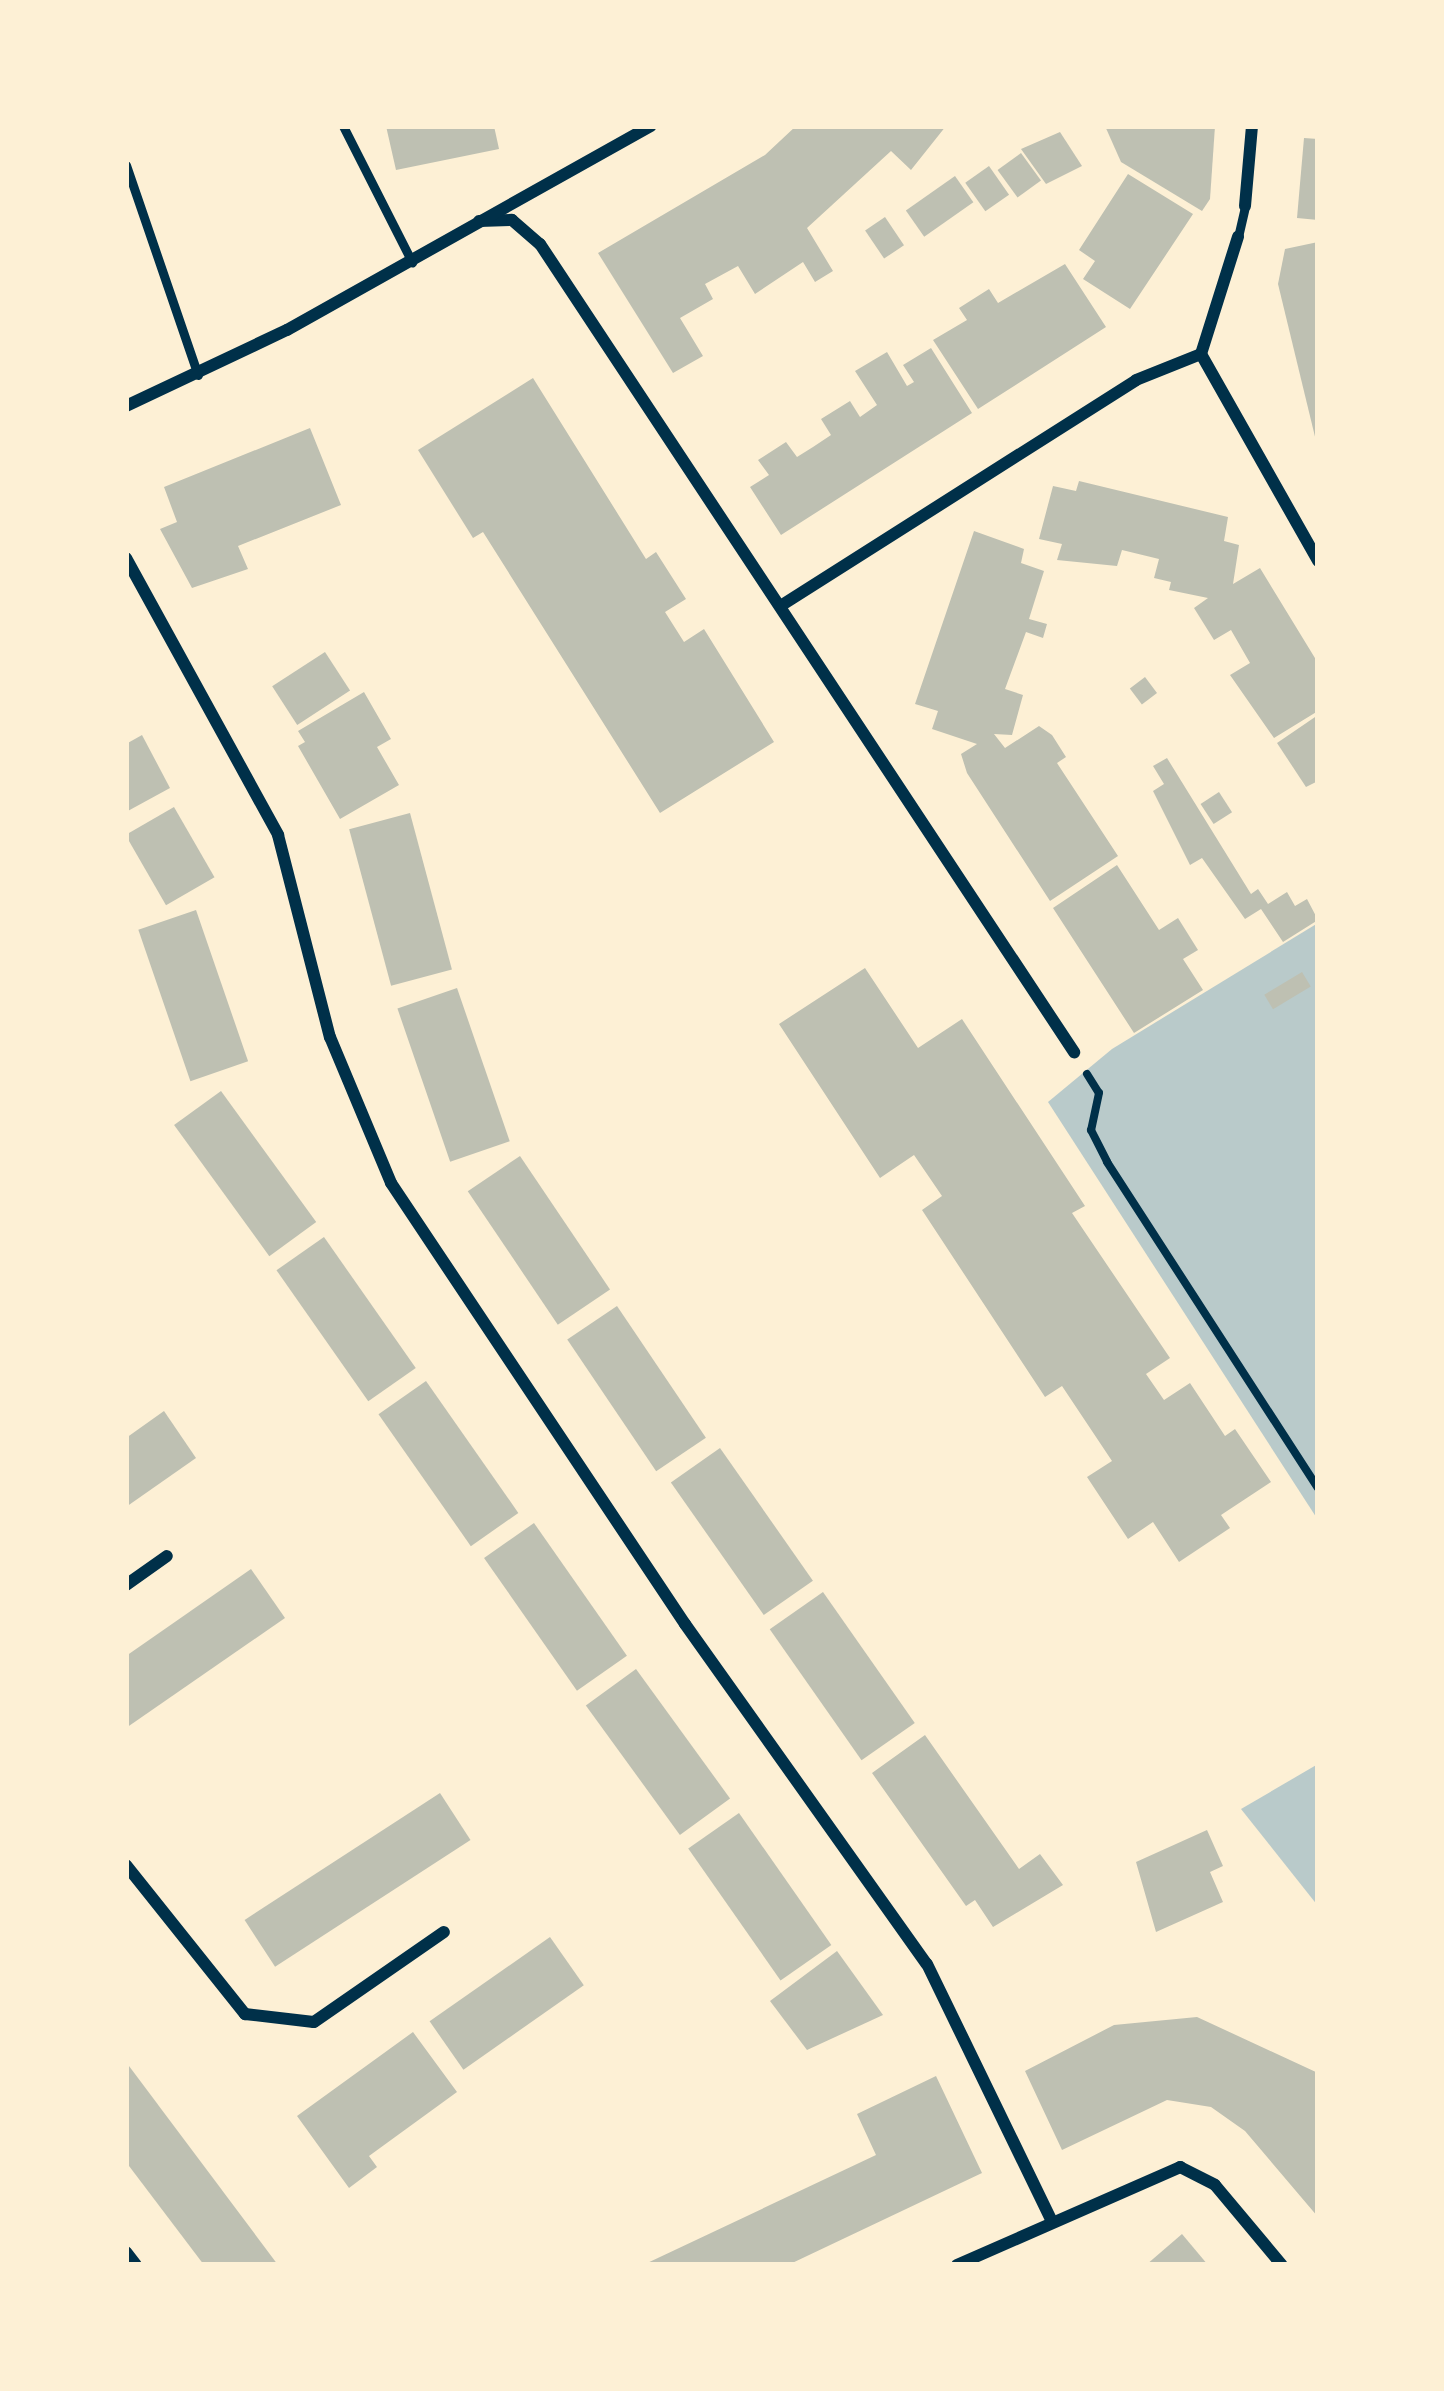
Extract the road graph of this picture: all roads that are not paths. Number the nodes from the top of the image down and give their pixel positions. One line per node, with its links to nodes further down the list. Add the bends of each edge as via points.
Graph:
1 (343, 126): 8 (lane)
2 (651, 126): 6 (street)
3 (1252, 126): 5 (street)
4 (126, 164): 10 (lane)
5 (1245, 206): 7 (lane)
6 (479, 220): 8 (street); 14 (street, via 512,220 540,244)
7 (1238, 237): 9 (street)
8 (412, 262): 10 (street)
9 (1201, 353): 13 (street); 14 (street, via 1136,380)
10 (198, 374): 11 (street)
11 (126, 406)
12 (126, 558): 20 (street, via 278,835 330,1036 400,1199 685,1624 928,1964)
13 (1318, 561)
14 (782, 605): 15 (street)
15 (1074, 1052)
16 (167, 1556): 17 (street)
17 (126, 1585)
18 (126, 1865): 19 (street, via 245,2014 314,2022)
19 (444, 1932)
20 (1052, 2221): 23 (street); 24 (street, via 1180,2167 1215,2185)
21 (126, 2252): 22 (street)
22 (136, 2265)
23 (957, 2265)
24 (1282, 2265)

